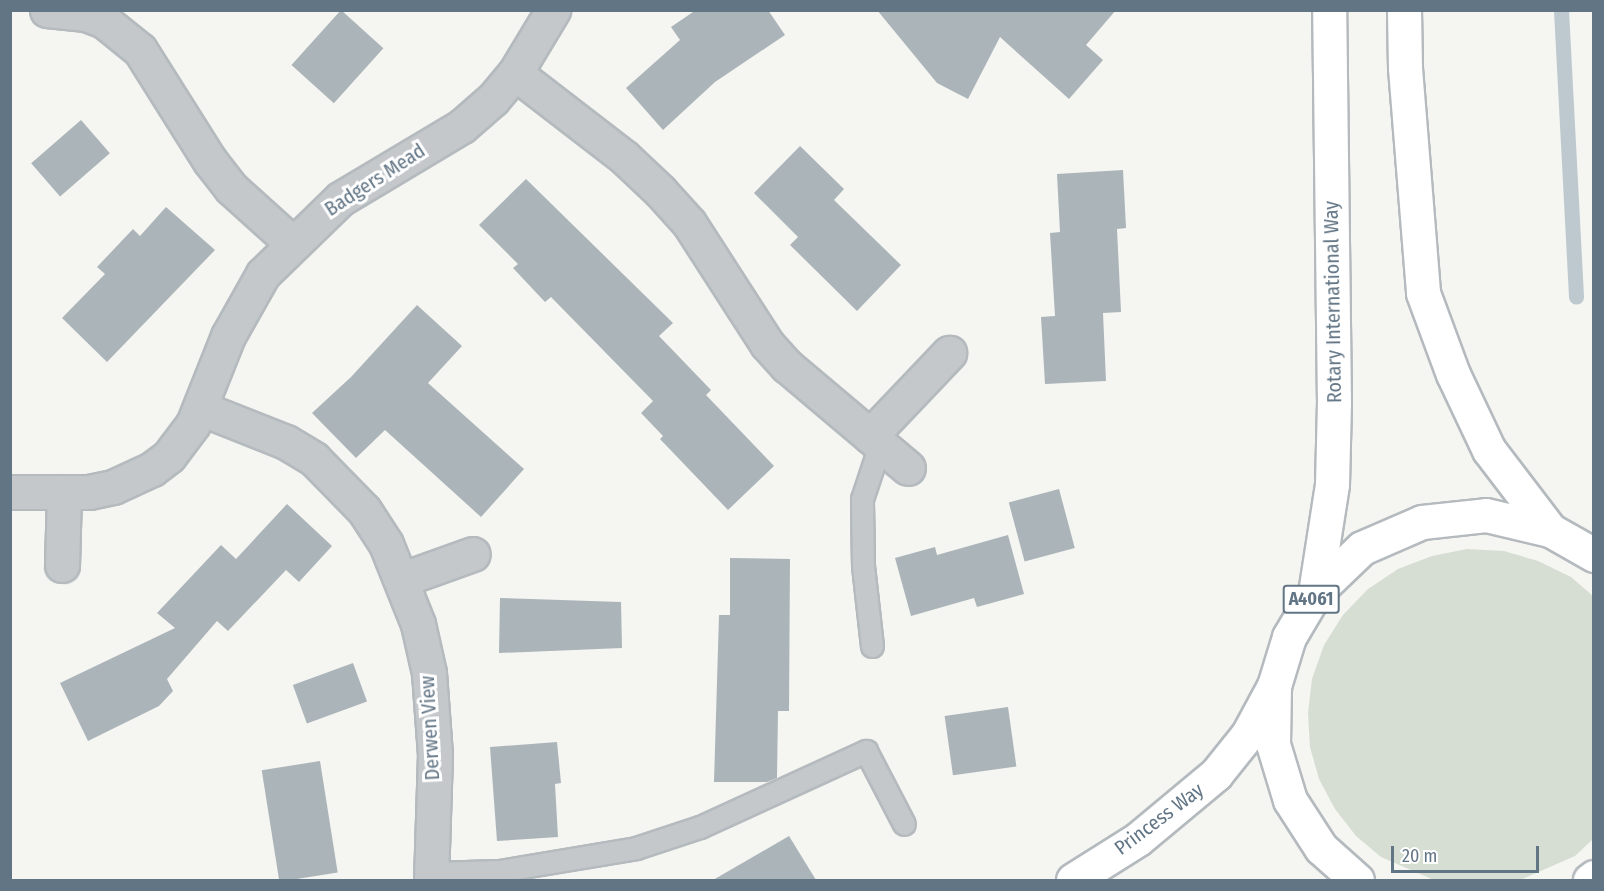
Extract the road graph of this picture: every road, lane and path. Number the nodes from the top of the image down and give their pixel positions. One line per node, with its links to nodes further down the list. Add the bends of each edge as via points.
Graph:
1 (47, 10): 6 (street, via 104,21 140,50 217,170)
2 (553, 10): 5 (street, Badgers Mead)
3 (1329, 10): 18 (main road, Rotary International Way / A4061, via 1334,404 1332,484)
4 (1404, 10): 13 (main road, A4061, via 1405,68 1424,293 1453,374 1489,450)
5 (515, 73): 6 (street, Badgers Mead, via 462,126 340,199); 9 (street, via 624,157 660,191 689,223 767,344)
6 (292, 243): 8 (street, Badgers Mead, via 263,274 243,305)
7 (949, 353): 9 (street)
8 (200, 408): 12 (street, Badgers Mead, via 183,441 152,469 113,487); 17 (street, Derwen View, via 286,442 314,459 364,510)
9 (875, 441): 10 (street); 19 (lane, via 862,499 863,566)
10 (908, 468)
11 (10, 492): 12 (street, Badgers Mead)
12 (64, 493): 16 (street)
13 (1550, 530): 15 (main road, A4061); 18 (main road, A4061, via 1486,515 1422,522 1362,548)
14 (473, 554): 17 (street)
15 (1593, 555)
16 (62, 565)
17 (403, 579): 22 (street, Derwen View, via 418,624 433,712)
18 (1315, 593): 20 (main road, A4061, via 1288,637)
19 (872, 646)
20 (1274, 686): 24 (main road, Princess Way, via 1248,734 1216,774 1138,839); 25 (main road, A4061, via 1273,744 1290,800 1321,848)
21 (904, 824): 22 (lane, via 866,751 700,827 636,848 499,871)
22 (431, 877)
23 (1593, 877): 26 (main road)
24 (1073, 880)
25 (1358, 880)
26 (1590, 880)

